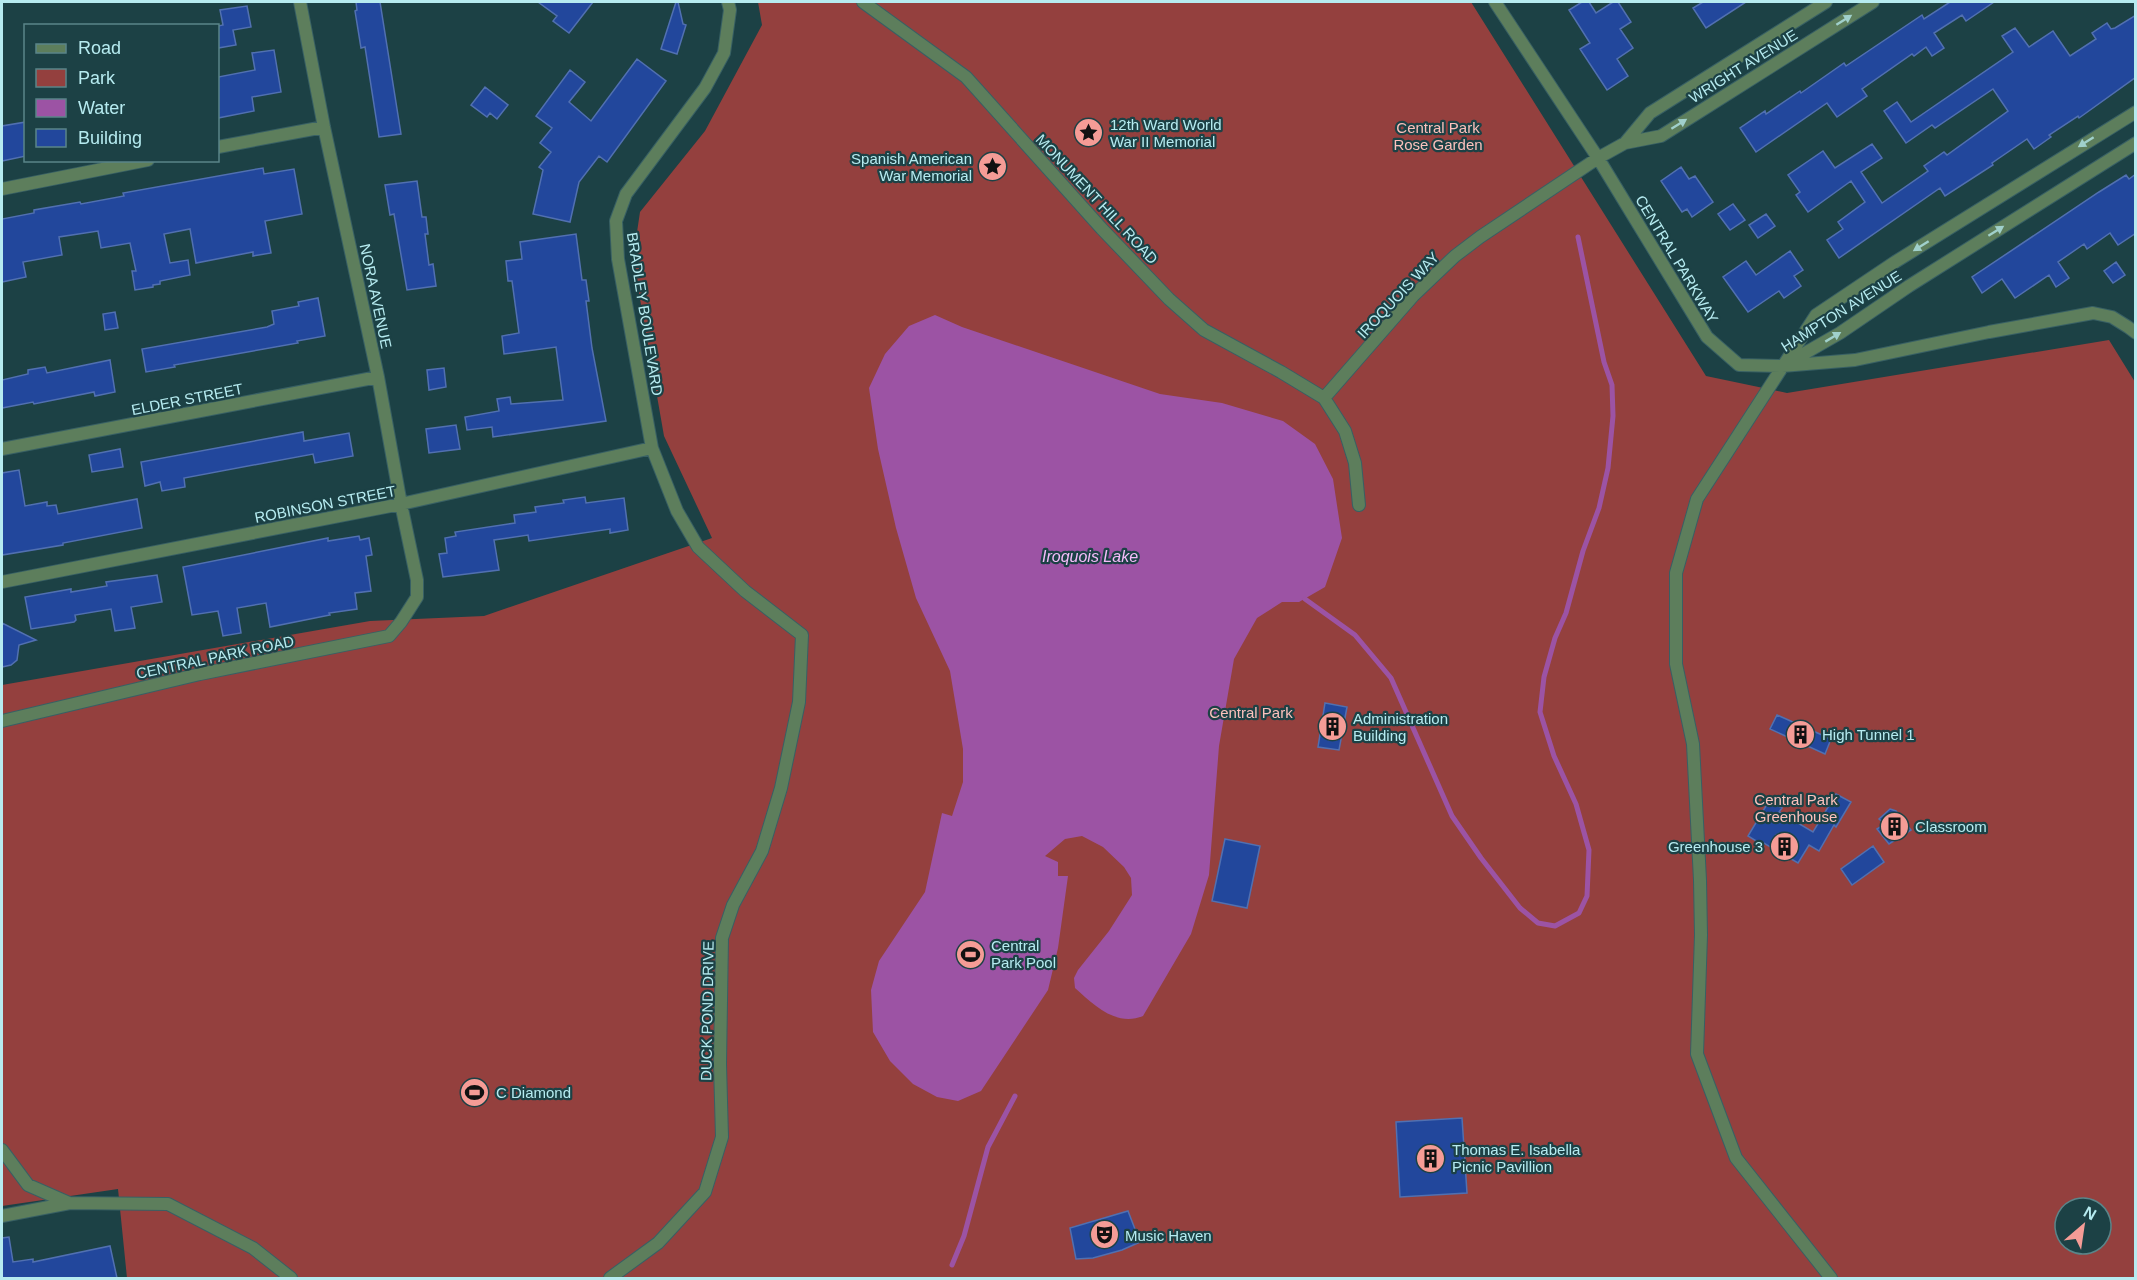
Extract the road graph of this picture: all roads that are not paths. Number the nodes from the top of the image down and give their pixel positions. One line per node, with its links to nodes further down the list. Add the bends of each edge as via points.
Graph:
1 (300, 2): 8 (street, NORA AVENUE)
2 (728, 2): 19 (street, BRADLEY BOULEVARD, via 724,53 705,88 626,194 616,221 618,259)
3 (863, 2): 18 (street, MONUMENT HILL ROAD, via 966,77 1102,229 1204,330)
4 (1495, 2): 12 (street, CENTRAL PARKWAY)
5 (1826, 2): 9 (street, WRIGHT AVENUE, via 1650,113)
6 (1873, 2): 9 (street, WRIGHT AVENUE, one-way to 6, via 1661,136)
7 (2136, 111): 16 (street, HAMPTON AVENUE, one-way to 16, via 1816,315)
8 (324, 127): 11 (street); 17 (street, NORA AVENUE)
9 (1625, 143): 12 (street, WRIGHT AVENUE)
10 (2136, 143): 16 (street, HAMPTON AVENUE, one-way to 10)
11 (219, 147)
12 (1598, 158): 16 (street, CENTRAL PARKWAY, via 1707,337 1739,365); 18 (street, IROQUOIS WAY, via 1455,256 1413,296)
13 (138, 162): 14 (street)
14 (2, 189)
15 (2136, 333): 16 (street, CENTRAL PARKWAY, via 2112,317 2093,313 1855,360)
16 (1782, 366): 31 (street, via 1697,499 1676,573 1676,664 1693,744 1701,935 1697,1054 1736,1158)
17 (378, 377): 20 (street, ELDER STREET); 21 (street, NORA AVENUE)
18 (1324, 398): 22 (street, via 1345,430 1355,464)
19 (652, 447): 21 (street, ROBINSON STREET); 30 (street, DUCK POND DRIVE, via 677,511 698,547 745,591 802,635 799,702 781,788 762,851 733,905 722,938 722,1137 705,1192 658,1243)
20 (2, 449)
21 (401, 504): 23 (street, ROBINSON STREET); 24 (street, NORA AVENUE)
22 (1359, 505)
23 (2, 582)
24 (417, 597): 25 (street, CENTRAL PARK ROAD, via 389,636 200,674)
25 (2, 721)
26 (2, 1150): 27 (street, via 28,1185)
27 (70, 1203): 28 (street); 29 (street, via 168,1204 253,1248)
28 (2, 1216)
29 (291, 1278)
30 (610, 1278)
31 (1831, 1278)

